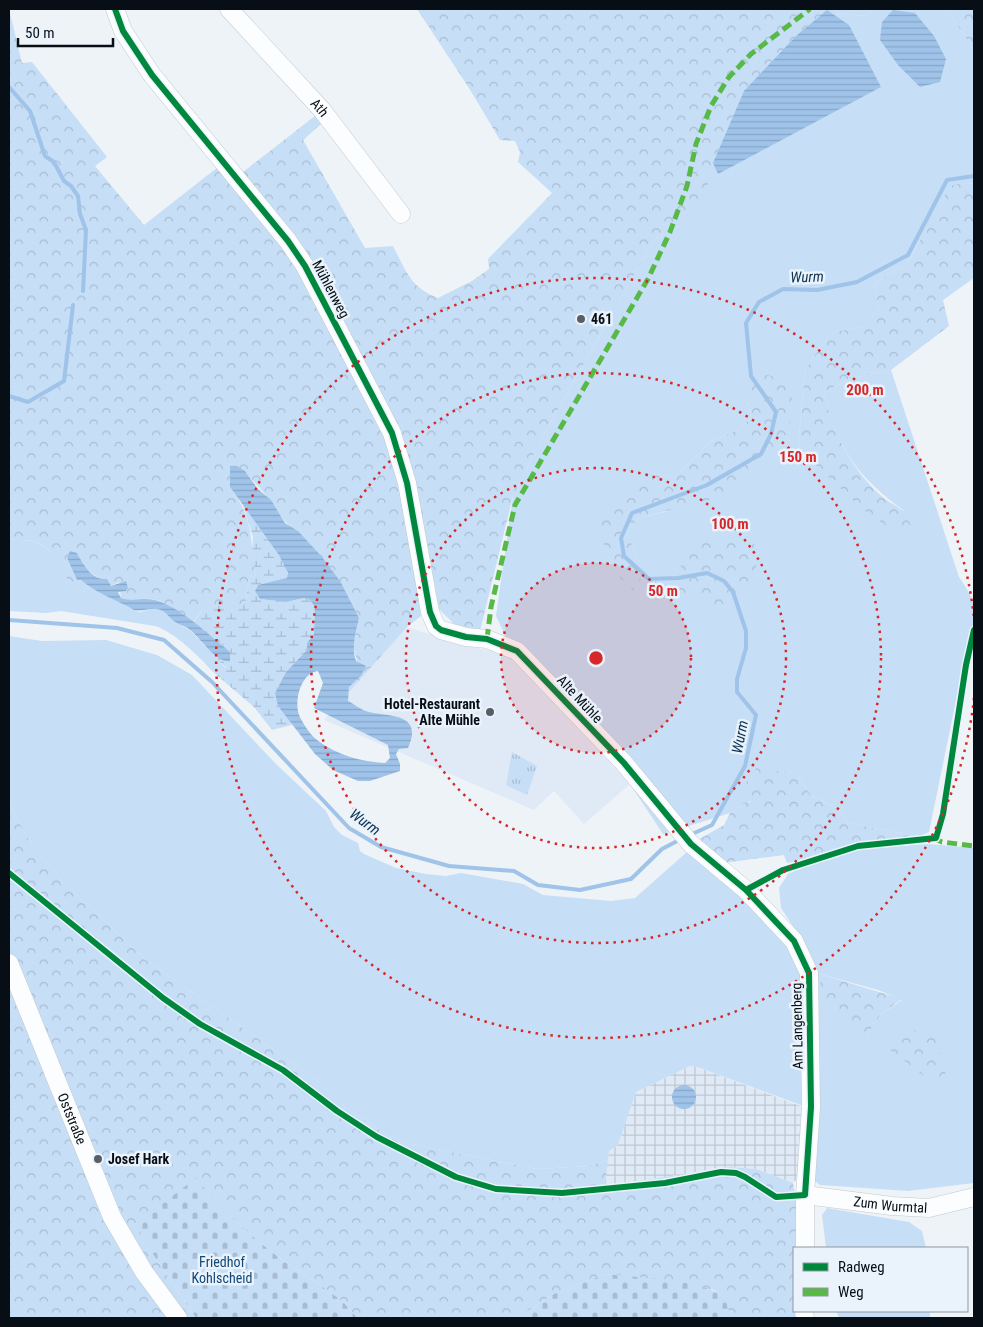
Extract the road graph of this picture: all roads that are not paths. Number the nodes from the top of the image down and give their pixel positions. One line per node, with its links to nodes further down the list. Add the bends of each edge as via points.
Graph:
1 (115, 9): 4 (street, Mühlenweg, via 124,31 152,75 305,266 392,433 407,483 430,612)
2 (229, 9): 3 (street, Ath, via 322,110)
3 (401, 214)
4 (436, 626): 5 (street, Alte Mühle, via 466,637 487,639 517,651 624,763)
5 (691, 844): 7 (street, Am Langenberg, via 774,918 794,941 809,973 812,1108)
6 (9, 963): 10 (street, Oststraße, via 112,1217 144,1272)
7 (805, 1195): 8 (street, Zum Wurmtal, via 930,1208); 9 (street, Am Langenberg)
8 (974, 1197)
9 (805, 1247)
10 (178, 1318)

